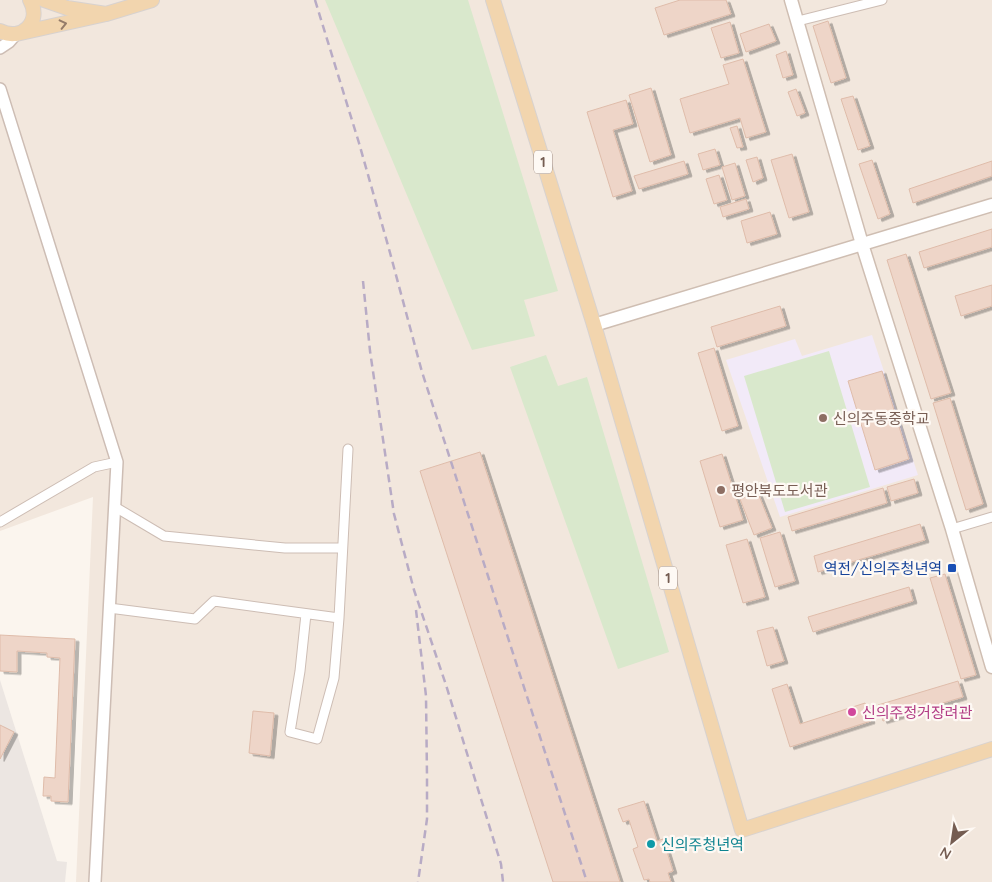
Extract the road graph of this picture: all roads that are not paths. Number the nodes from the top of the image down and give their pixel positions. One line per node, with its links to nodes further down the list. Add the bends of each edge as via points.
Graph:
1 (30, 0): 10 (main road, via 34,8 33,22 29,28)
2 (44, 0): 7 (main road, via 67,8)
3 (152, 0): 7 (main road)
4 (493, 0): 15 (main road, 1)
5 (792, 0): 8 (main road)
6 (882, 0): 8 (street)
7 (106, 14): 10 (main road, one-way to 7)
8 (798, 21): 14 (main road)
9 (0, 31): 10 (main road)
10 (16, 34): 11 (street)
11 (0, 48)
12 (0, 89): 17 (street)
13 (992, 205): 14 (main road)
14 (862, 244): 15 (main road); 21 (main road)
15 (594, 325): 27 (main road, 1, via 742,830)
16 (348, 449): 22 (street)
17 (117, 462): 18 (street); 20 (street, via 94,468)
18 (115, 508): 22 (street, via 164,536 285,548); 23 (street)
19 (992, 517): 21 (street)
20 (0, 522)
21 (952, 529): 26 (main road)
22 (342, 548): 25 (street)
23 (109, 608): 24 (street, via 196,618 214,601); 28 (street)
24 (306, 614): 25 (street); 25 (street, via 290,732 316,739 334,678)
25 (339, 618)
26 (992, 667)
27 (992, 749)
28 (94, 882)

